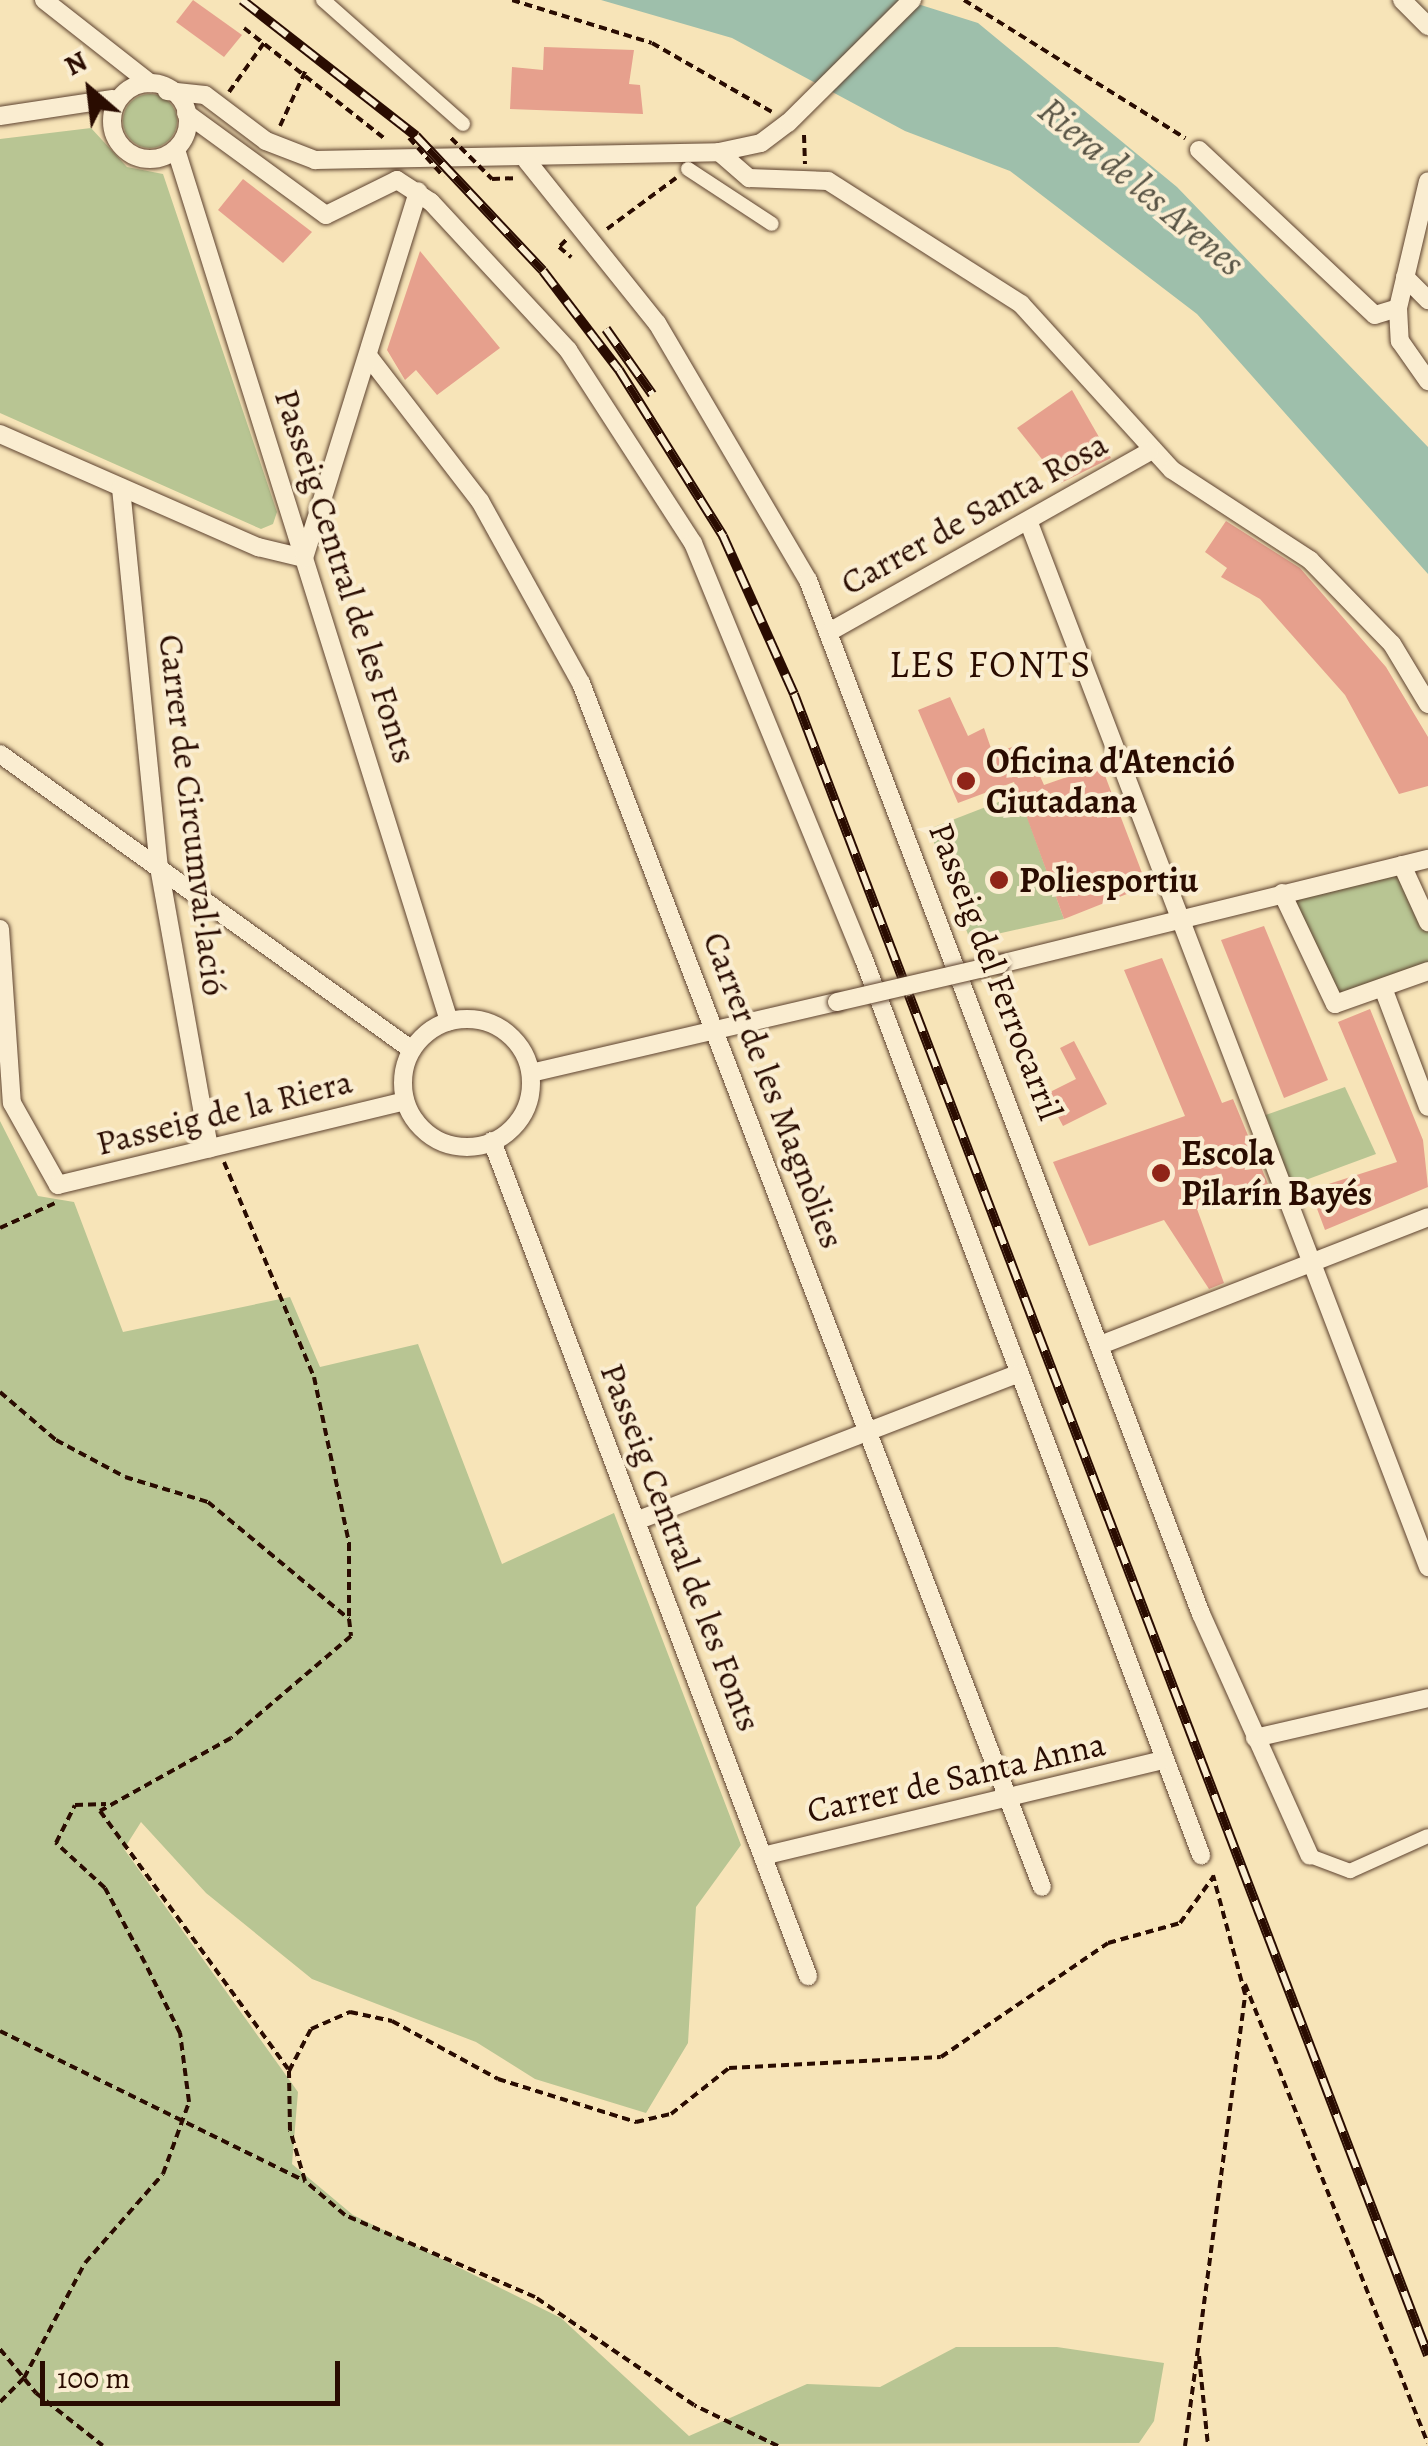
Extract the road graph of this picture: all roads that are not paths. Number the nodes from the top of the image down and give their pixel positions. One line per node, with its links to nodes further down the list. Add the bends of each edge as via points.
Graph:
1 (44, 0): 6 (street)
2 (323, 0): 10 (street)
3 (912, 0): 12 (street, via 794,128)
4 (1402, 0): 5 (street)
5 (1428, 26)
6 (159, 87): 7 (street); 8 (street); 14 (street, via 205,95 266,142 315,160)
7 (113, 99): 9 (street); 13 (street, via 114,126 131,148 158,159)
8 (186, 113): 13 (street, via 187,140); 17 (street, via 326,215 340,216 383,182)
9 (0, 116)
10 (462, 124)
11 (1199, 150): 21 (street, via 1363,308)
12 (719, 152): 14 (street); 25 (street, via 749,178 804,176 842,189 1020,304)
13 (176, 153): 28 (street, Passeig Central de les Fonts)
14 (527, 161): 29 (street, Passeig del Ferrocarril, via 657,323 727,428)
15 (688, 169): 18 (street)
16 (1428, 181): 19 (street)
17 (418, 191): 22 (street); 53 (street, via 479,245 568,350 693,543 863,957)
18 (772, 224)
19 (1405, 277): 20 (street); 21 (street)
20 (1428, 300)
21 (1394, 310): 23 (street, via 1400,340)
22 (369, 357): 28 (street); 42 (street, Carrer de les Magnòlies, via 480,502 538,598 612,757)
23 (1428, 380)
24 (0, 434): 26 (street)
25 (1150, 451): 27 (street, Carrer de Santa Rosa); 30 (street, via 1310,560 1392,644)
26 (122, 488): 28 (street); 34 (street, Carrer de Circumval·lació)
27 (1029, 523): 29 (street, Carrer de Santa Rosa); 36 (street)
28 (304, 558): 41 (street, Passeig Central de les Fonts)
29 (830, 631): 52 (street, Passeig del Ferrocarril)
30 (1428, 704)
31 (0, 754): 34 (street)
32 (1428, 858): 33 (street)
33 (1402, 864): 35 (street); 37 (street)
34 (160, 866): 43 (street); 49 (street, Carrer de Circumval·lació)
35 (1282, 893): 36 (street); 40 (street, via 1329,1001)
36 (1182, 916): 42 (street, bridge); 51 (street)
37 (1428, 922)
38 (0, 929): 45 (street)
39 (1428, 971): 40 (street)
40 (1384, 988): 47 (street)
41 (449, 1021): 43 (street); 44 (street, via 497,1025 521,1046)
42 (716, 1029): 44 (street); 54 (street, Carrer de les Magnòlies)
43 (412, 1050): 46 (street)
44 (531, 1073): 48 (street, via 520,1120)
45 (6, 1097): 49 (street, Passeig de la Riera, via 58,1185)
46 (406, 1101): 48 (street, via 416,1124 444,1143); 49 (street, Passeig de la Riera)
47 (1428, 1107)
48 (492, 1141): 55 (street, Passeig Central de les Fonts)
49 (213, 1148)
50 (1428, 1217): 51 (street)
51 (1312, 1261): 52 (street); 56 (street)
52 (1103, 1344): 58 (street, Passeig del Ferrocarril)
53 (1017, 1374): 54 (street); 59 (street)
54 (870, 1432): 55 (street); 60 (street, Carrer de les Magnòlies)
55 (636, 1520): 63 (street, Passeig Central de les Fonts)
56 (1428, 1566)
57 (1428, 1698): 58 (street)
58 (1255, 1738): 64 (street, Passeig del Ferrocarril)
59 (1164, 1760): 60 (street, Carrer de Santa Anna); 62 (street)
60 (1007, 1799): 63 (street, Carrer de Santa Anna); 65 (street, Carrer de les Magnòlies)
61 (1428, 1836): 64 (street, via 1350,1870)
62 (1202, 1855)
63 (763, 1856): 66 (street, Passeig Central de les Fonts)
64 (1310, 1856)
65 (1042, 1887)
66 (808, 1976)

